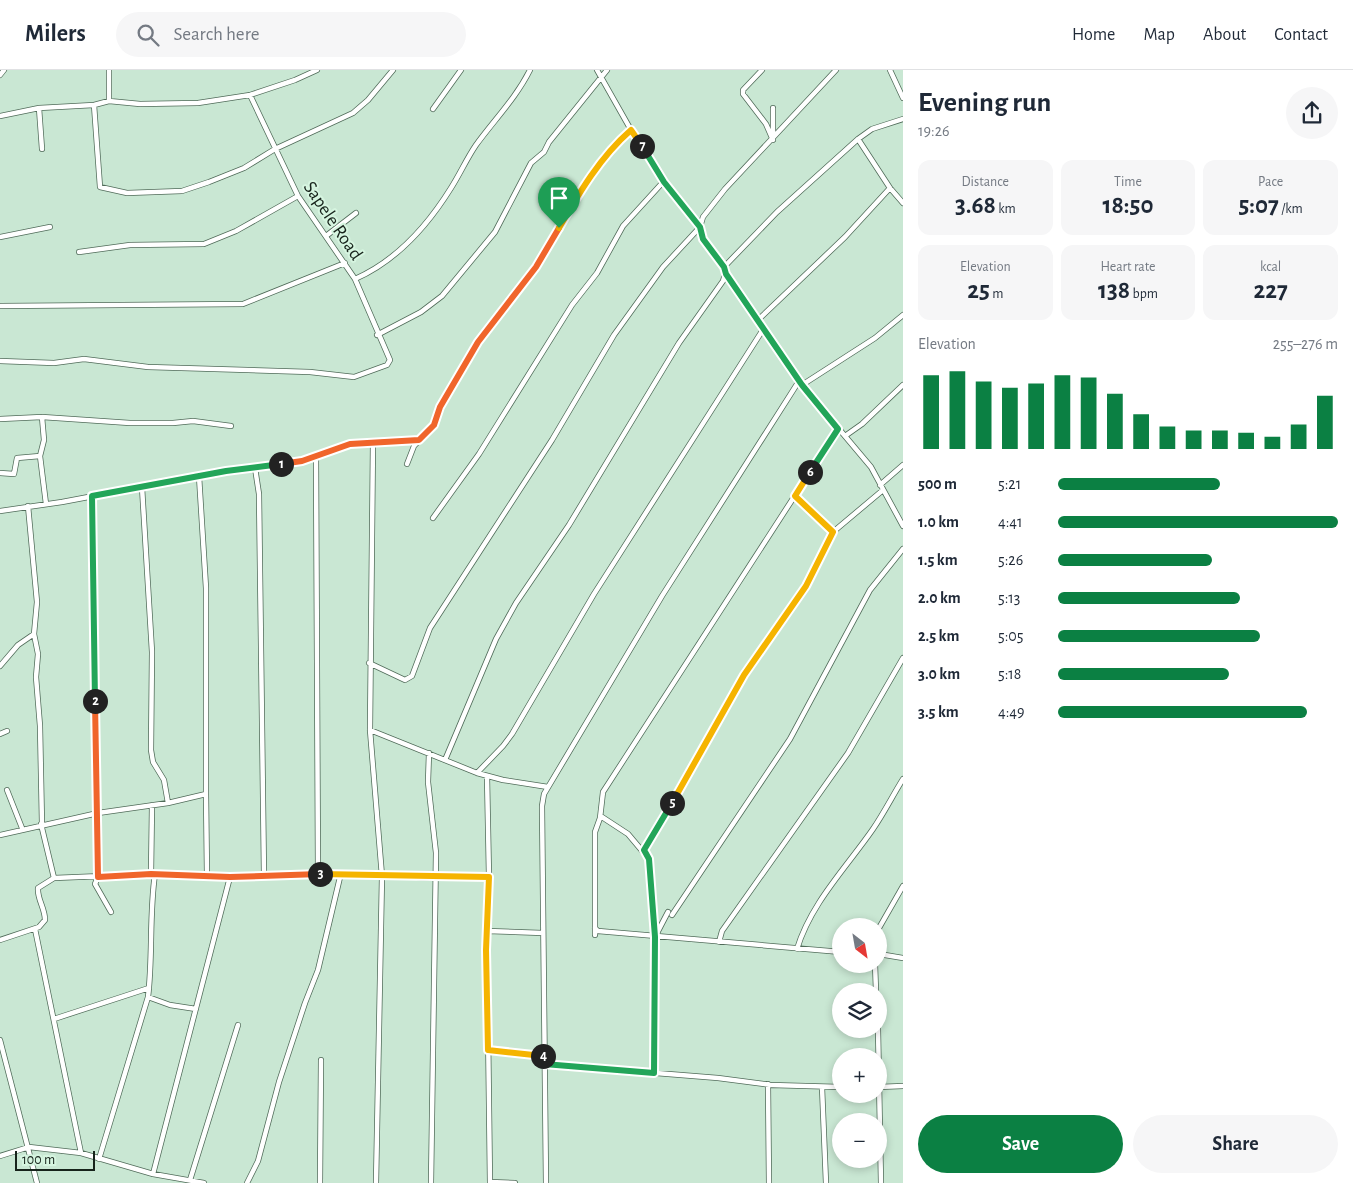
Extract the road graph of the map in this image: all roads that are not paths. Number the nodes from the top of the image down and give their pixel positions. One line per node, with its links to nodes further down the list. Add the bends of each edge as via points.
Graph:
1 (4, 70): 12 (street)
2 (109, 70): 16 (street)
3 (317, 70): 14 (street)
4 (393, 70): 26 (street, via 353,113)
5 (461, 70): 20 (street)
6 (530, 70): 41 (street, via 520,89 412,239 377,269)
7 (597, 70): 13 (street)
8 (607, 70): 13 (street)
9 (762, 70): 25 (street, via 743,94 766,124)
10 (836, 70): 25 (street)
11 (890, 70): 15 (street)
12 (0, 76)
13 (602, 76): 23 (street); 46 (street, via 544,152 531,162 495,232 442,296 421,312)
14 (250, 95): 16 (street, via 198,103); 26 (street, Sapele Road)
15 (903, 98)
16 (109, 101): 17 (street)
17 (94, 105): 18 (street); 26 (street, via 99,182 104,190 127,193 182,191 244,168)
18 (39, 108): 21 (street); 27 (street)
19 (773, 108): 25 (street)
20 (433, 109)
21 (0, 116)
22 (903, 119): 24 (street, via 880,126)
23 (631, 130): 28 (street); 55 (street, via 619,140 582,189 536,267 478,342 440,407 434,425)
24 (858, 139): 29 (street); 39 (street, via 777,212)
25 (772, 140): 34 (street, via 720,195 703,216)
26 (275, 149): 30 (street, Sapele Road)
27 (42, 150)
28 (664, 182): 34 (street); 71 (street, via 623,226 597,273 572,305 479,454)
29 (890, 188): 31 (street); 44 (street, via 845,237)
30 (298, 196): 35 (street, Sapele Road); 37 (street, via 236,231 204,244 130,246)
31 (903, 203)
32 (356, 213): 35 (street)
33 (50, 227): 36 (street)
34 (700, 227): 39 (street, via 703,239); 77 (street, via 663,266 614,335 552,440 430,628 412,676 405,680)
35 (326, 236): 38 (street, Sapele Road)
36 (0, 238)
37 (79, 252)
38 (345, 263): 41 (street, Sapele Road); 42 (street, via 243,304)
39 (724, 267): 40 (street)
40 (726, 274): 44 (street); 83 (street, via 678,342 569,525 516,603 496,639)
41 (355, 279): 46 (street, Sapele Road)
42 (0, 306)
43 (903, 315): 48 (street, via 875,338)
44 (758, 320): 45 (street)
45 (764, 328): 48 (street); 84 (street, via 594,594 512,734)
46 (377, 335): 47 (street, Sapele Road, via 389,363 354,376 148,367 84,359 54,363)
47 (0, 361)
48 (800, 383): 53 (street); 87 (street, via 662,596)
49 (903, 386): 54 (street)
50 (42, 417): 51 (street); 52 (street, via 130,423 193,420); 57 (street, via 44,440)
51 (0, 419)
52 (231, 426)
53 (838, 429): 54 (street); 67 (street)
54 (844, 436): 65 (street, via 857,448)
55 (419, 440): 56 (street); 59 (street)
56 (372, 441): 58 (street, via 350,444); 77 (street)
57 (40, 456): 62 (street, via 17,458 14,474); 68 (street)
58 (316, 456): 61 (street); 100 (street)
59 (407, 464)
60 (903, 465): 65 (street)
61 (255, 468): 63 (street); 101 (street, via 259,494)
62 (0, 473)
63 (200, 476): 64 (street); 89 (street, via 206,588)
64 (142, 487): 66 (street); 90 (street, via 152,652 151,750 153,762 164,780)
65 (882, 487): 72 (street); 73 (street)
66 (92, 496): 68 (street); 92 (street)
67 (795, 496): 73 (street); 93 (street, via 603,792)
68 (46, 504): 69 (street)
69 (28, 506): 70 (street); 75 (street, via 36,602)
70 (0, 511)
71 (433, 518)
72 (903, 526)
73 (833, 532): 97 (street, via 806,586 744,675)
74 (903, 549): 117 (street, via 870,590 790,739)
75 (34, 634): 78 (street, via 18,645); 94 (street, via 38,654)
76 (903, 658): 119 (street, via 848,753 725,925)
77 (369, 663): 79 (street)
78 (0, 666)
79 (370, 730): 82 (street); 103 (street)
80 (7, 731): 81 (street)
81 (0, 734)
82 (429, 753): 83 (street); 108 (street)
83 (445, 760): 84 (street)
84 (477, 773): 85 (street)
85 (487, 776): 87 (street); 106 (street)
86 (903, 779): 120 (street, via 874,827 803,928)
87 (548, 787): 115 (street, via 542,806)
88 (7, 790): 95 (street)
89 (206, 794): 90 (street); 102 (street)
90 (168, 803): 91 (street)
91 (152, 805): 92 (street); 99 (street)
92 (98, 813): 94 (street); 104 (street)
93 (600, 818): 97 (street, via 628,834); 113 (street, via 595,832)
94 (41, 824): 95 (street); 107 (street)
95 (22, 828): 96 (street)
96 (0, 835)
97 (644, 850): 117 (street, via 649,859)
98 (341, 873): 100 (street); 103 (street); 150 (street, via 318,970 279,1082 258,1161)
99 (153, 874): 102 (street); 104 (street); 124 (street)
100 (318, 874): 101 (street)
101 (264, 875): 105 (street)
102 (207, 876): 105 (street)
103 (382, 876): 108 (street); 152 (street)
104 (98, 877): 107 (street); 110 (street, via 95,884)
105 (230, 877): 126 (street)
106 (489, 877): 108 (street); 114 (street)
107 (54, 878): 112 (street, via 38,888 45,920)
108 (435, 878): 153 (street)
109 (903, 886): 111 (street)
110 (111, 912)
111 (885, 918)
112 (35, 928): 118 (street); 127 (street)
113 (595, 928): 116 (street); 117 (street, via 598,931)
114 (487, 931): 115 (street); 130 (street)
115 (543, 933): 131 (street)
116 (595, 935)
117 (655, 937): 119 (street); 134 (street)
118 (0, 940)
119 (719, 942): 120 (street)
120 (797, 949): 121 (street)
121 (832, 951)
122 (888, 956): 123 (street)
123 (903, 958)
124 (149, 988): 125 (street); 127 (street)
125 (148, 996): 126 (street, via 170,1005); 144 (street)
126 (196, 1009): 145 (street)
127 (54, 1019): 142 (street)
128 (238, 1025): 146 (street)
129 (0, 1040): 141 (street)
130 (488, 1050): 131 (street); 147 (street)
131 (544, 1057): 133 (street)
132 (321, 1060): 151 (street)
133 (544, 1064): 134 (street); 155 (street)
134 (654, 1073): 135 (street)
135 (768, 1084): 137 (street); 156 (street)
136 (903, 1086): 139 (street)
137 (822, 1087): 138 (street); 157 (street)
138 (832, 1087)
139 (887, 1087)
140 (880, 1103): 158 (street)
141 (29, 1147): 142 (street); 143 (street); 148 (street)
142 (81, 1153): 144 (street)
143 (0, 1156)
144 (99, 1159): 145 (street)
145 (153, 1174): 146 (street)
146 (190, 1180): 149 (street)
147 (490, 1182): 154 (street)
148 (37, 1183)
149 (204, 1183)
150 (247, 1183)
151 (320, 1183)
152 (376, 1183)
153 (431, 1183)
154 (515, 1183)
155 (546, 1183)
156 (769, 1183)
157 (826, 1183)
158 (881, 1183)

